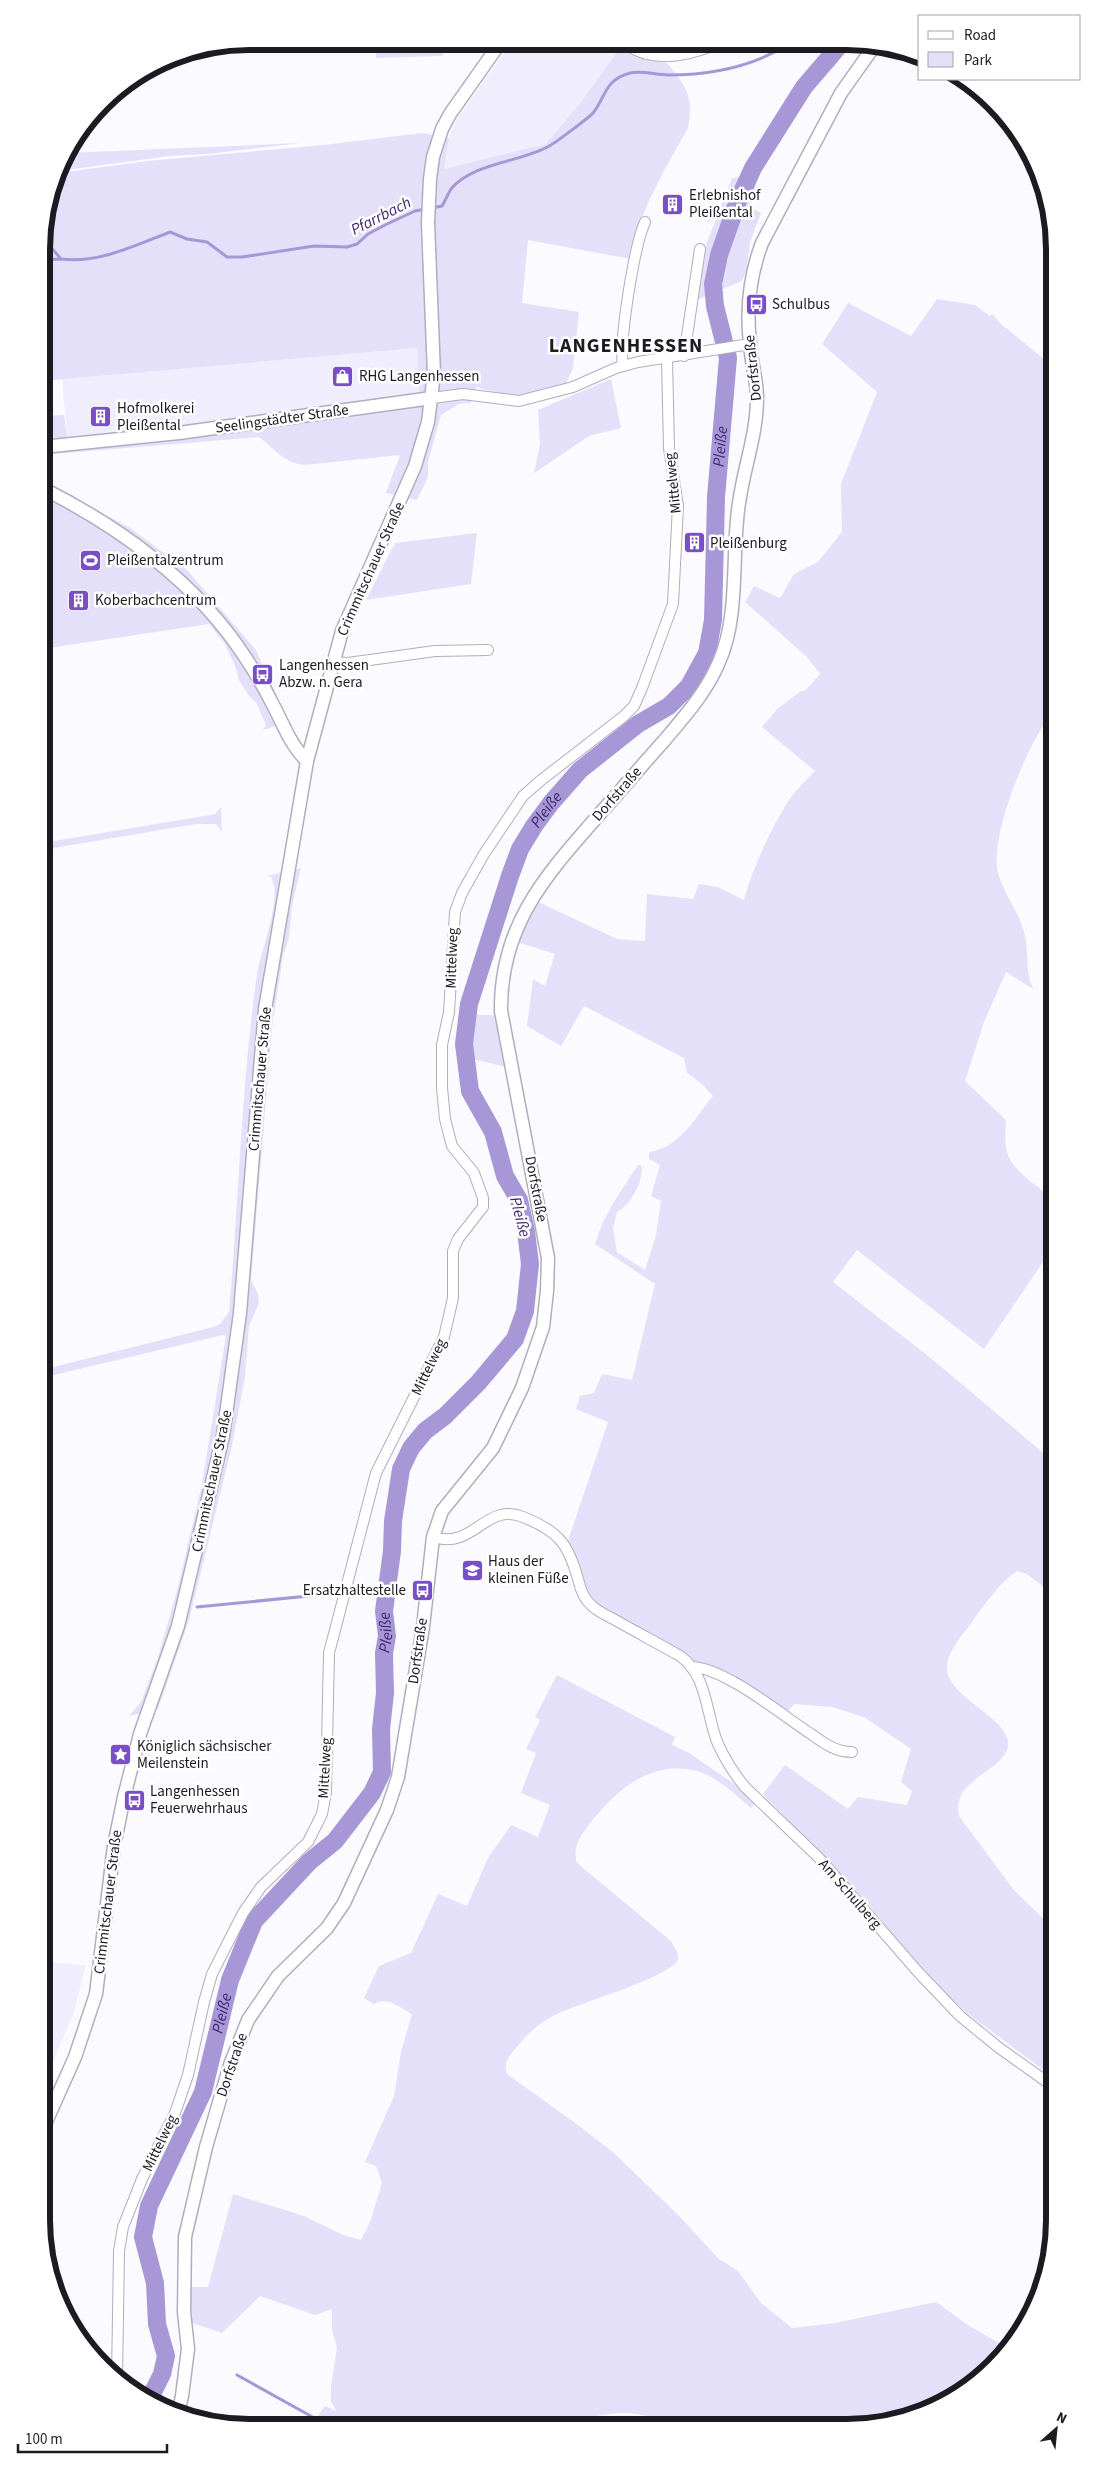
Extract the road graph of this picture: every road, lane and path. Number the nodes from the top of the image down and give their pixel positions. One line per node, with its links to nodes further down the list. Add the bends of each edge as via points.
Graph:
1 (495, 50): 11 (street, Crimmitschauer Straße, via 450,114 433,157 428,223 434,344)
2 (636, 50): 3 (street, via 675,56)
3 (696, 50)
4 (870, 52): 7 (street, Dorfstraße, via 841,93 762,243 754,266)
5 (645, 222): 10 (street, via 637,244)
6 (700, 249): 8 (street)
7 (743, 344): 8 (street); 17 (street, Dorfstraße, via 757,390 757,408 739,502 730,617 720,660 701,696 563,854 531,898 505,963 501,1012 546,1236 547,1291 543,1327 534,1359 507,1422 493,1448 442,1511)
8 (684, 356): 9 (street)
9 (667, 359): 10 (street); 22 (street, Mittelweg, via 669,448 678,506 673,604 634,706 523,796 484,854 458,901 453,925 449,1012 442,1045 442,1088 452,1146 474,1173 483,1207 458,1239 453,1251 453,1298 444,1337 376,1474 329,1653 326,1792 322,1814 308,1842 261,1887 222,1953 212,1974 188,2075 175,2113 142,2179 123,2227 119,2251)
10 (623, 366): 11 (street, via 573,388 519,401 463,394)
11 (432, 398): 12 (street, Seelingstädter Straße, via 178,433); 15 (street, Crimmitschauer Straße, via 415,466 352,604)
12 (50, 446)
13 (50, 493): 16 (street, via 119,534 199,599 239,647 271,700 292,745)
14 (488, 650): 15 (street, via 435,651 348,664)
15 (332, 662): 16 (street, Crimmitschauer Straße)
16 (307, 761): 21 (street, Crimmitschauer Straße, via 265,1009 239,1324 223,1436 178,1626 140,1734 128,1782 114,1846 96,1994 75,2057)
17 (433, 1537): 18 (street, Am Schulberg, via 444,1540 459,1538 502,1513 523,1517 542,1526 558,1536 568,1549 581,1590 592,1607 680,1656); 23 (street, Dorfstraße, via 423,1627 396,1787 344,1904 327,1928 278,1976 248,2020 234,2052 214,2120 185,2237 184,2312 188,2349)
18 (691, 1667): 19 (street, Am Schulberg, via 705,1668 746,1690 833,1749); 20 (street, Am Schulberg, via 701,1686 718,1745 745,1787 819,1858 960,2016)
19 (852, 1752)
20 (1046, 2081)
21 (50, 2113)
22 (117, 2369)
23 (180, 2406)

